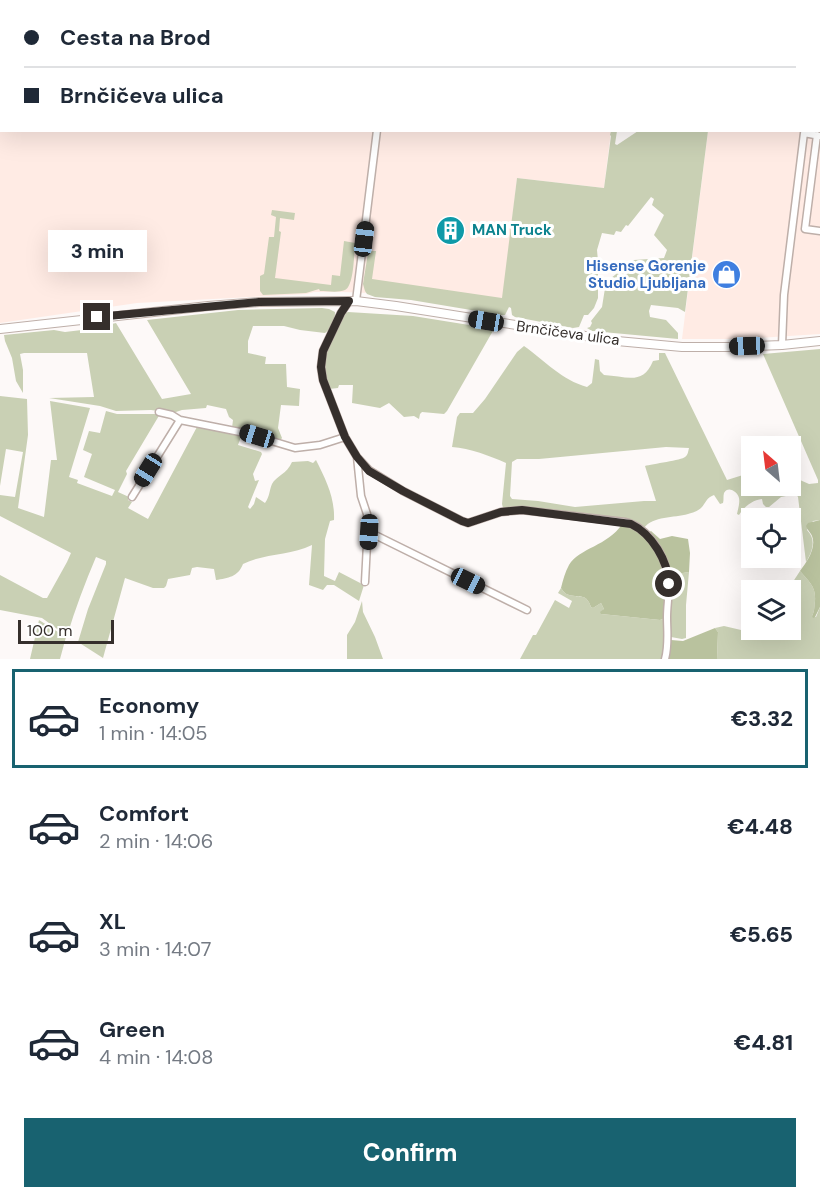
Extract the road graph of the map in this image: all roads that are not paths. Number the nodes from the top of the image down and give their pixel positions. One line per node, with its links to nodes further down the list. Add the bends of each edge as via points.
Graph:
1 (377, 132): 4 (street)
2 (818, 135): 3 (street, via 805,229); 7 (street, via 804,133 784,295)
3 (820, 231)
4 (353, 301): 5 (street, Brnčičeva ulica, via 218,305); 7 (street, Brnčičeva ulica, via 617,341 682,347); 10 (street, via 341,313 323,351 321,367)
5 (0, 329)
6 (820, 341): 7 (street, Brnčičeva ulica)
7 (782, 345)
8 (159, 412): 9 (street)
9 (180, 420): 10 (street, via 295,448); 12 (street)
10 (345, 437): 11 (street)
11 (357, 457): 13 (street); 16 (street, via 378,477 468,523 522,510 624,522 637,527 654,544 668,577)
12 (132, 497)
13 (369, 532): 14 (street); 15 (street)
14 (365, 582)
15 (527, 610)
16 (665, 659)

